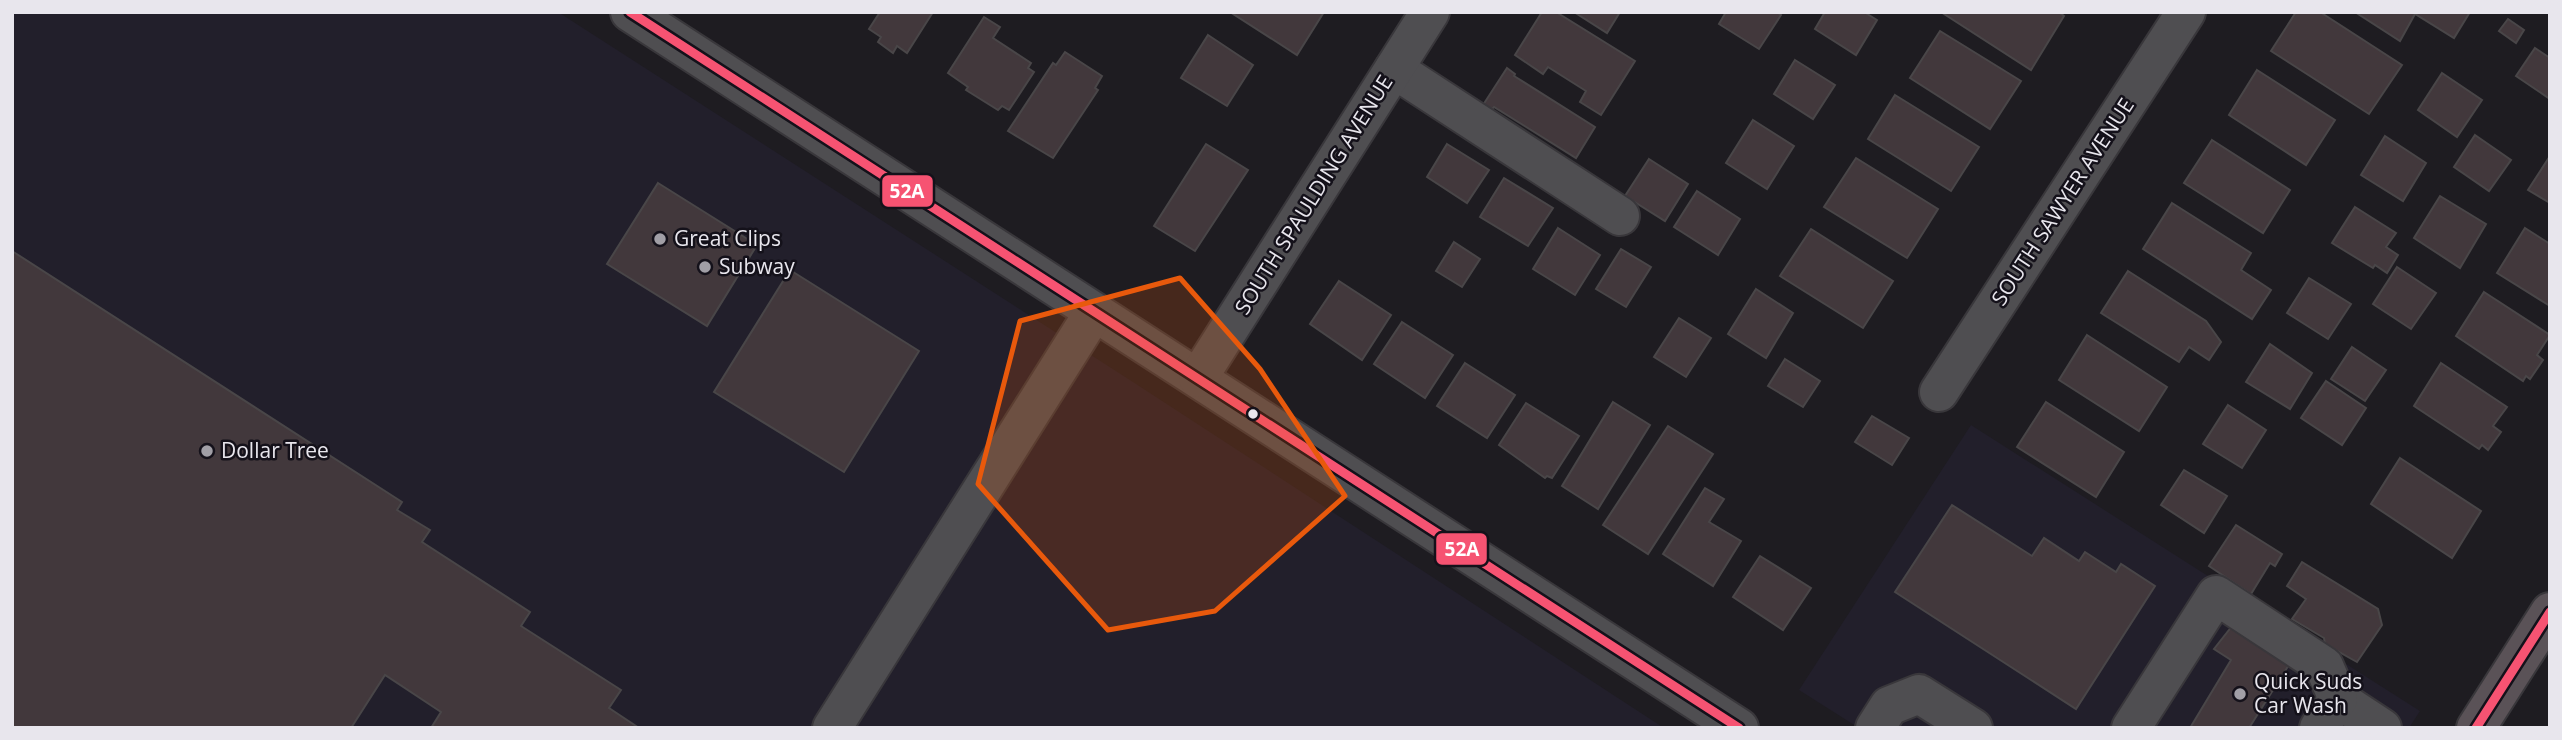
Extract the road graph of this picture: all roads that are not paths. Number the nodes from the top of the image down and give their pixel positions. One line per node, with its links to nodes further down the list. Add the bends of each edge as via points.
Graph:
1 (630, 12): 6 (street)
2 (1430, 12): 4 (street, SOUTH SPAULDING AVENUE)
3 (2186, 12): 8 (street, SOUTH SAWYER AVENUE)
4 (1394, 69): 5 (street); 7 (street, SOUTH SPAULDING AVENUE)
5 (1620, 216)
6 (1094, 312): 7 (street); 11 (street)
7 (1198, 378): 12 (street)
8 (1939, 392)
9 (2550, 612): 17 (main road)
10 (2328, 714): 15 (street, via 2324,666 2216,595); 16 (street)
11 (831, 728)
12 (1739, 728)
13 (1875, 728): 14 (street, via 1889,706 1919,694)
14 (1973, 728)
15 (2131, 728)
16 (2382, 728)
17 (2476, 728)

